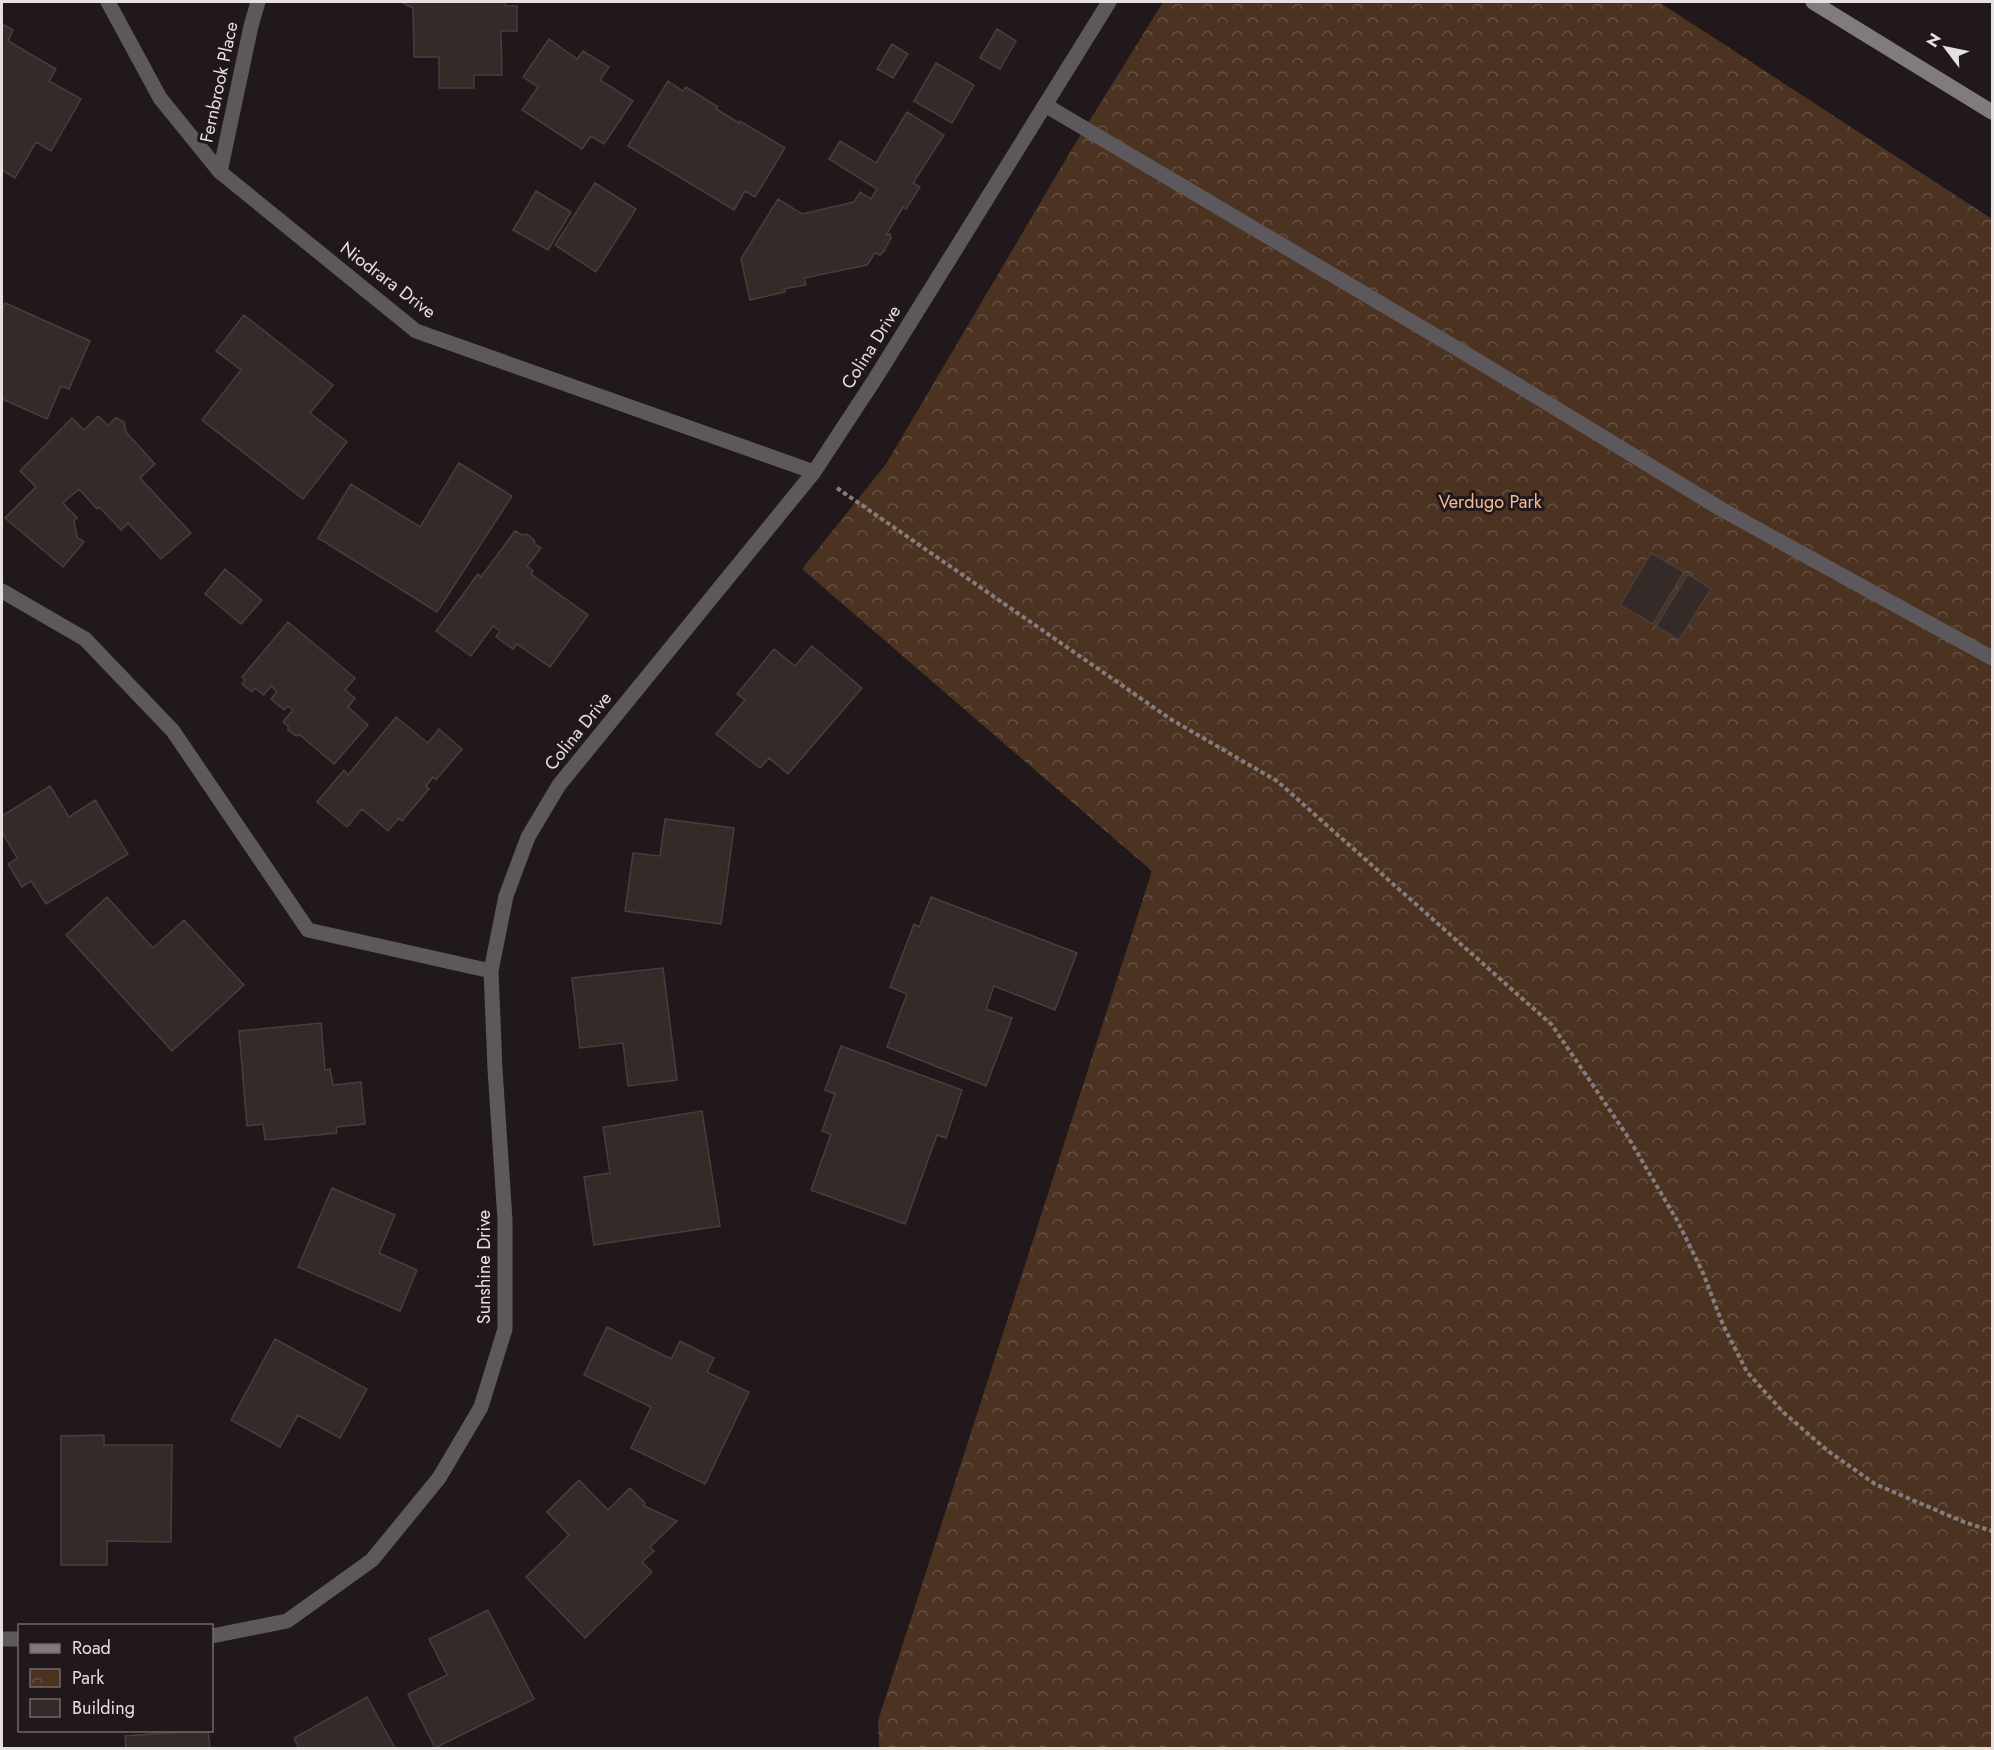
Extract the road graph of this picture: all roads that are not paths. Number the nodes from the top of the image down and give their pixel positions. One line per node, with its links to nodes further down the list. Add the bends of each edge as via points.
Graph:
1 (108, 2): 7 (street, Niodrara Drive, via 160,98)
2 (258, 2): 7 (street, Fernbrook Place)
3 (1109, 2): 5 (street, Colina Drive)
4 (1813, 2): 6 (main road)
5 (1045, 105): 8 (street, Colina Drive); 10 (street, via 1721,509)
6 (1992, 112)
7 (220, 172): 8 (street, Niodrara Drive, via 416,331)
8 (814, 472): 11 (street, Colina Drive, via 559,785 528,837 506,896)
9 (2, 591): 11 (street, via 85,639 173,731 308,930)
10 (1992, 658)
11 (491, 970): 12 (street, Sunshine Drive, via 505,1220 505,1329 481,1407 439,1478 372,1560 287,1621)
12 (213, 1636)
13 (2, 1639): 14 (street)
14 (18, 1640)

